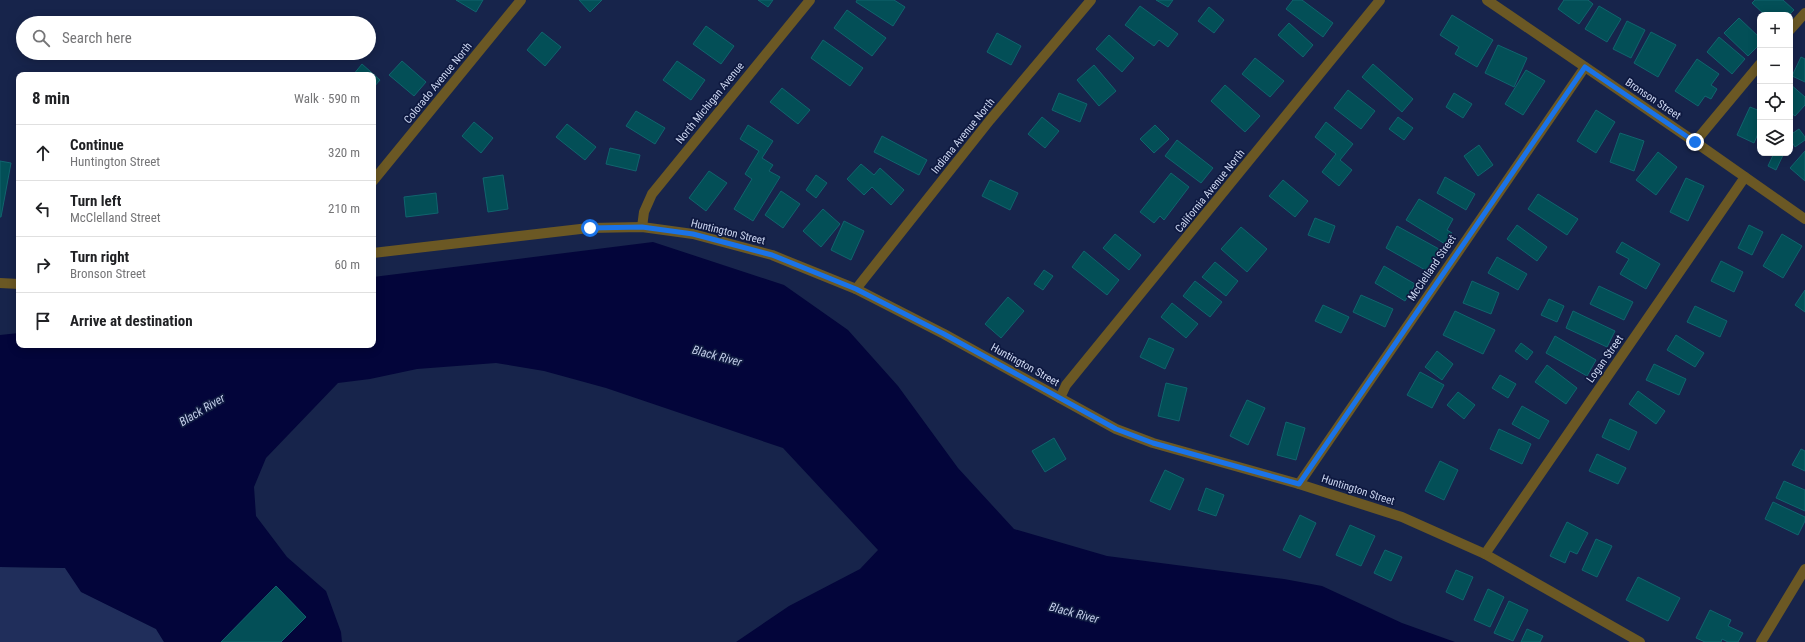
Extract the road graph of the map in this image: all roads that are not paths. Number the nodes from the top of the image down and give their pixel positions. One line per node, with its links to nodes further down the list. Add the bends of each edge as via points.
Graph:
1 (522, 0): 11 (street, Colorado Avenue North)
2 (810, 0): 14 (street, North Michigan Avenue, via 652,194 644,212)
3 (1091, 0): 18 (street, Indiana Avenue North, via 990,120)
4 (1380, 0): 19 (street, California Avenue North, via 1066,385)
5 (1487, 0): 8 (street, Bronson Street)
6 (1805, 13): 7 (street)
7 (1793, 27)
8 (1585, 67): 10 (street, Bronson Street); 20 (street, McClelland Street)
9 (1757, 68): 10 (street)
10 (1695, 142): 12 (street, Bronson Street)
11 (376, 177)
12 (1745, 177): 13 (street, Bronson Street); 21 (street, Logan Street)
13 (1805, 219)
14 (642, 227): 15 (street, Huntington Street, via 590,228); 18 (street, Huntington Street, via 693,234 772,255)
15 (376, 253)
16 (0, 283): 17 (street)
17 (16, 284)
18 (856, 289): 19 (street, Huntington Street)
19 (1060, 398): 20 (street, Huntington Street, via 1116,429 1153,443)
20 (1299, 484): 21 (street, Huntington Street, via 1402,517)
21 (1485, 554): 23 (street, Huntington Street)
22 (1805, 569): 24 (street)
23 (1640, 642)
24 (1761, 642)

